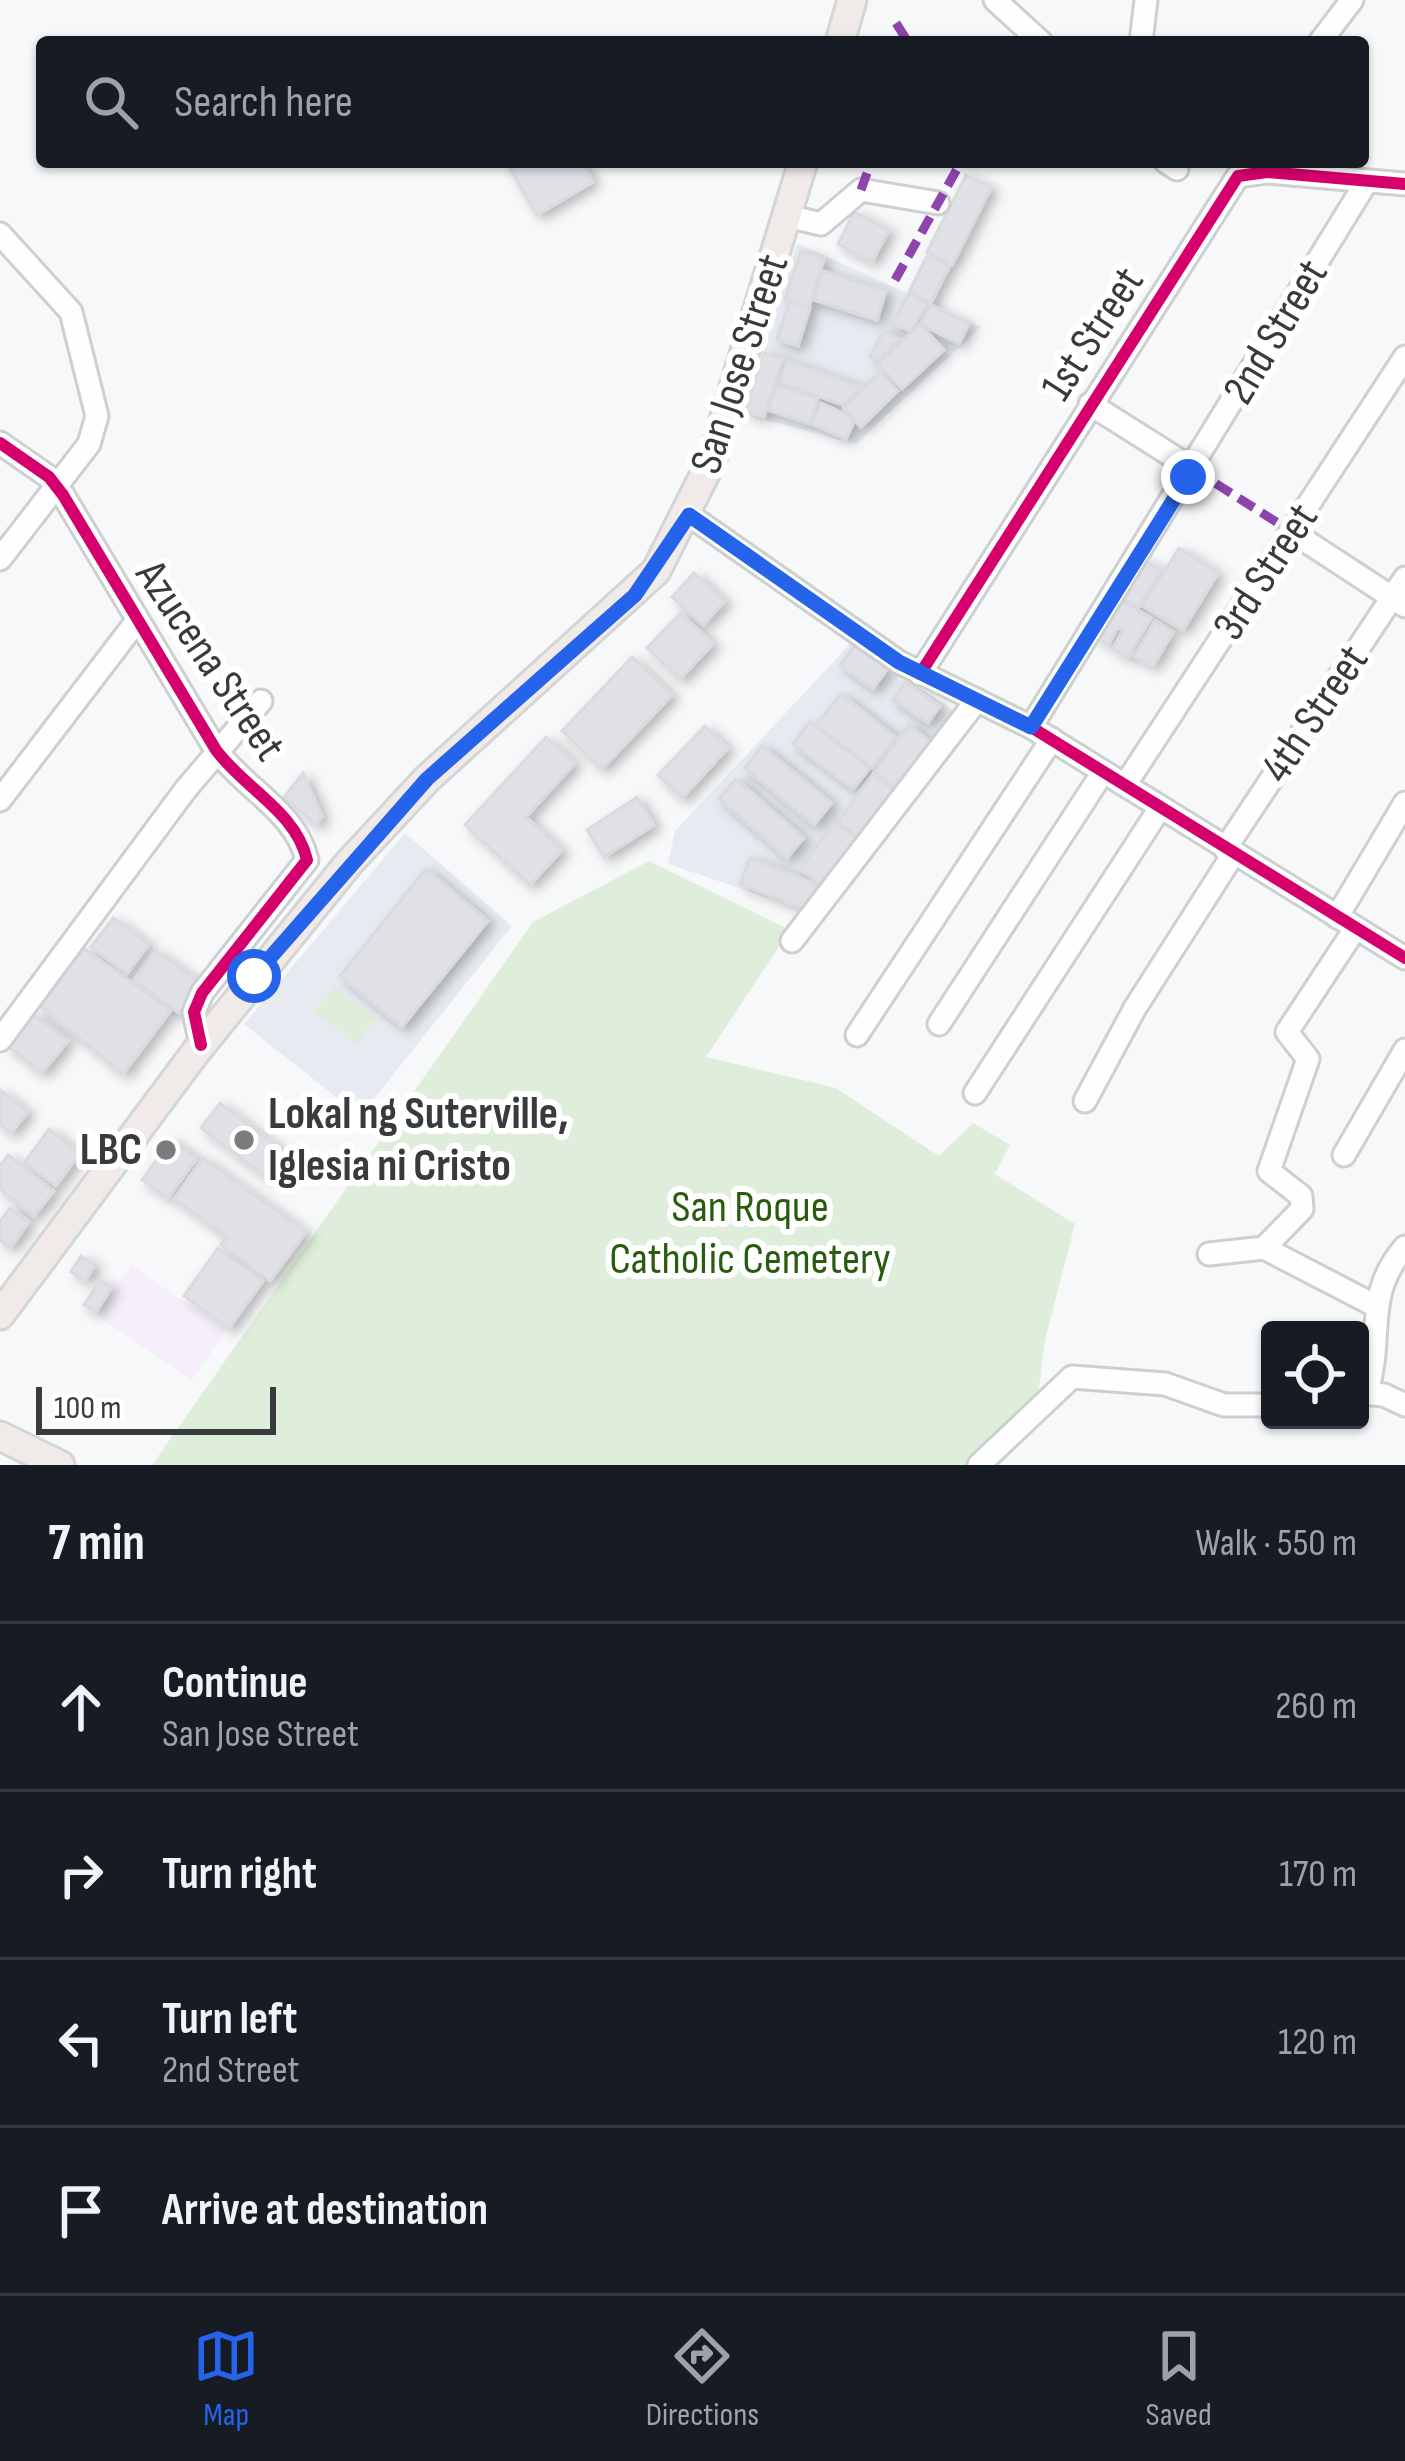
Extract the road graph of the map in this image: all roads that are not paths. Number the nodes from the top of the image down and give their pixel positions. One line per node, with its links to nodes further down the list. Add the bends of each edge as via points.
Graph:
1 (853, 0): 5 (main road)
2 (995, 0): 6 (street)
3 (1145, 0): 7 (street)
4 (1352, 0): 8 (street)
5 (842, 36)
6 (1031, 36)
7 (1142, 36)
8 (1325, 36)
9 (801, 168): 13 (main road, San Jose Street)
10 (1367, 181): 11 (street, 1st Street); 16 (street, 1st Street, via 1238,176); 18 (street, 2nd Street)
11 (1405, 184)
12 (938, 203): 13 (street, via 861,190 821,224)
13 (787, 216): 20 (main road, San Jose Street)
14 (0, 234): 19 (street, via 70,312 96,401 89,444)
15 (1405, 357): 21 (street, 3rd Street)
16 (1090, 404): 18 (street); 26 (street, 1st Street)
17 (0, 443): 19 (street, Azucena Street)
18 (1193, 469): 29 (street, 2nd Street)
19 (55, 485): 22 (street); 25 (street, Azucena Street)
20 (689, 515): 26 (street); 44 (main road, San Jose Street, via 635,595 427,779 298,921)
21 (1292, 532): 24 (street); 33 (street, 3rd Street)
22 (0, 559)
23 (1405, 578): 24 (street, 4th Street)
24 (1399, 602): 37 (street, 4th Street)
25 (136, 622): 31 (street, Azucena Street); 34 (street)
26 (920, 674): 28 (street)
27 (261, 700): 31 (street)
28 (977, 700): 29 (street); 39 (street)
29 (1031, 727): 30 (street)
30 (1052, 740): 32 (street); 42 (street)
31 (216, 750): 43 (street); 44 (street, Azucena Street, via 295,825 308,860 202,993 194,1012)
32 (1103, 772): 33 (street); 41 (street)
33 (1125, 785): 36 (street)
34 (0, 800)
35 (1405, 803): 38 (street)
36 (1160, 808): 37 (street); 46 (street)
37 (1230, 851): 38 (street); 47 (street, 4th Street)
38 (1346, 922): 40 (street); 50 (street, via 1288,1025 1308,1059 1269,1171 1305,1201)
39 (792, 941)
40 (1405, 958)
41 (938, 1024)
42 (857, 1035)
43 (0, 1040)
44 (201, 1045): 53 (main road, San Jose Street)
45 (1405, 1050): 48 (street)
46 (975, 1093)
47 (1085, 1101)
48 (1344, 1156)
49 (1405, 1247): 52 (street)
50 (1264, 1248): 51 (street); 52 (street)
51 (1210, 1254)
52 (1374, 1305): 54 (street)
53 (0, 1315)
54 (1369, 1354)
55 (1369, 1394): 57 (street)
56 (1261, 1405): 60 (street, via 1224,1405 1165,1384 1064,1381)
57 (1405, 1405)
58 (0, 1436): 59 (main road)
59 (60, 1465)
60 (979, 1465)

